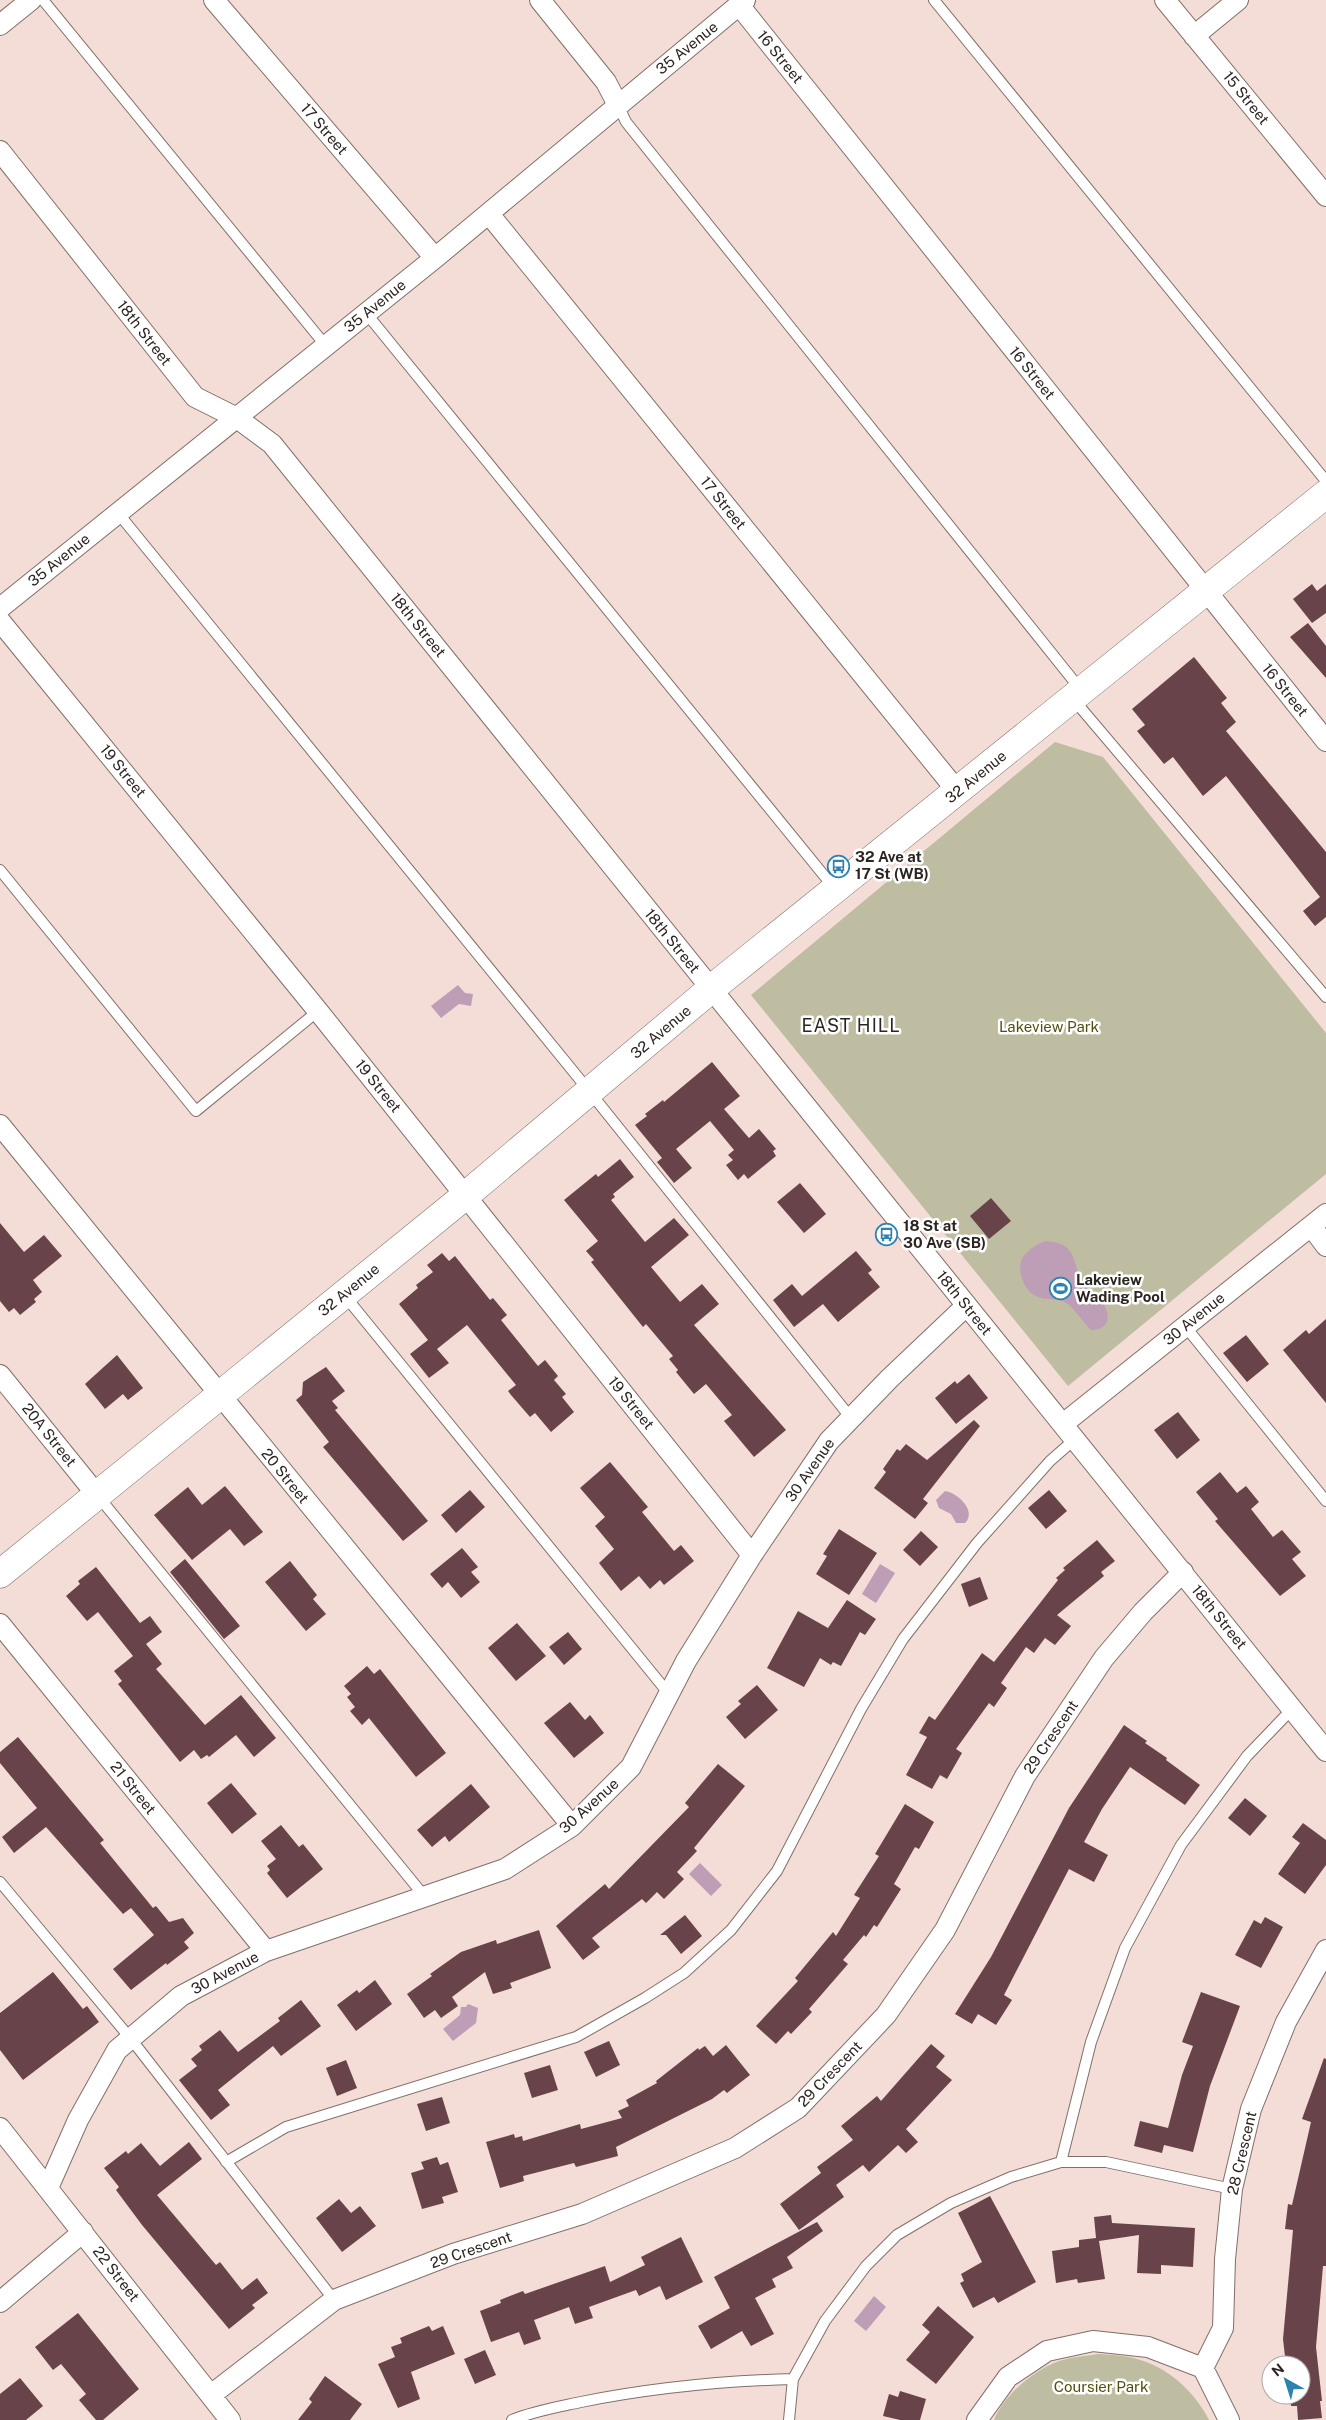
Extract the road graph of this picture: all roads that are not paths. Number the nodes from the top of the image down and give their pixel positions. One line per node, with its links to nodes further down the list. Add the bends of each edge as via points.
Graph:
1 (32, 0): 9 (street)
2 (43, 0): 17 (lane)
3 (214, 0): 15 (street, 17 Street)
4 (540, 0): 11 (street, via 606,82)
5 (934, 0): 19 (lane)
6 (1165, 0): 10 (street, 15 Street)
7 (1238, 0): 10 (street)
8 (742, 3): 11 (street, 35 Avenue); 22 (street, 16 Street)
9 (0, 25)
10 (1194, 36): 13 (street, 15 Street)
11 (618, 105): 14 (street, 35 Avenue); 25 (lane, via 626,122)
12 (0, 151): 18 (street, 18th Street, via 195,397)
13 (1326, 196)
14 (488, 214): 15 (street, 35 Avenue); 27 (street, 17 Street)
15 (435, 258): 16 (street, 35 Avenue)
16 (366, 313): 17 (street, 35 Avenue); 29 (lane)
17 (326, 346): 18 (street, 35 Avenue)
18 (237, 418): 21 (street, 35 Avenue); 30 (street, 18th Street, via 272,444)
19 (1326, 480)
20 (1326, 494): 22 (street, 32 Avenue)
21 (118, 513): 23 (street, 35 Avenue); 33 (lane)
22 (1206, 592): 25 (street, 32 Avenue); 26 (street, 16 Street)
23 (0, 608)
24 (0, 621): 32 (street, 19 Street)
25 (1078, 695): 27 (street, 32 Avenue); 31 (lane)
26 (1326, 741)
27 (958, 792): 29 (street, 32 Avenue)
28 (0, 870): 32 (lane, via 196,1110)
29 (835, 890): 30 (street, 32 Avenue)
30 (711, 989): 33 (street, 32 Avenue); 40 (street, 18th Street)
31 (1326, 997)
32 (318, 1011): 35 (street, 19 Street)
33 (590, 1092): 35 (street, 32 Avenue); 44 (lane)
34 (0, 1125): 43 (street, 20 Street)
35 (465, 1196): 39 (street, 32 Avenue); 48 (street, 19 Street)
36 (1326, 1214): 37 (street, 30 Avenue)
37 (1311, 1226): 38 (street); 41 (street, 30 Avenue)
38 (1326, 1246)
39 (344, 1294): 43 (street, 32 Avenue); 52 (lane)
40 (966, 1306): 44 (street, 30 Avenue); 45 (street, 18th Street)
41 (1185, 1326): 45 (street, 30 Avenue); 47 (lane)
42 (0, 1375): 46 (street, 20A Street)
43 (219, 1395): 46 (street, 32 Avenue); 55 (street, 20 Street)
44 (851, 1418): 48 (street, 30 Avenue, via 829,1441)
45 (1069, 1432): 49 (street, 18th Street); 62 (lane, via 1050,1461 977,1543 903,1639 861,1709 777,1871 731,1930 684,1973 576,2037 286,2127)
46 (97, 1495): 50 (street, 32 Avenue); 57 (lane)
47 (1326, 1501)
48 (752, 1554): 52 (street, 30 Avenue)
49 (1183, 1572): 53 (street, 18th Street); 67 (street, 29 Crescent, via 1104,1658 1025,1776 944,1930 886,2015 798,2108 735,2148 582,2214 453,2254)
50 (0, 1574)
51 (0, 1624): 59 (street, 21 Street)
52 (669, 1694): 55 (street, 30 Avenue, via 632,1767)
53 (1292, 1709): 54 (street, 18th Street); 63 (lane, via 1247,1756 1181,1845 1125,1948 1092,2042)
54 (1326, 1751)
55 (572, 1826): 57 (street, 30 Avenue, via 505,1868)
56 (0, 1882): 60 (lane)
57 (426, 1897): 59 (street, 30 Avenue)
58 (1326, 1950): 65 (street, 28 Crescent, via 1286,2022 1251,2109)
59 (266, 1951): 60 (street, 30 Avenue, via 181,1996)
60 (130, 2039): 62 (lane); 64 (street, 30 Avenue, via 117,2050 78,2120)
61 (0, 2128): 64 (street, 22 Street)
62 (226, 2162): 67 (lane)
63 (1061, 2162): 65 (lane, via 1106,2162); 70 (lane, via 1011,2177 951,2203 897,2235 866,2266 825,2321)
64 (48, 2188): 66 (street, 22 Street)
65 (1232, 2189): 69 (street, 28 Crescent, via 1223,2328)
66 (83, 2232): 68 (street); 71 (street, 22 Street)
67 (334, 2300): 71 (street, 29 Crescent)
68 (0, 2302)
69 (1202, 2368): 75 (street, via 1148,2347 1093,2341 1047,2351 1008,2377); 76 (street)
70 (793, 2378): 73 (lane, via 730,2381 626,2393); 74 (lane)
71 (211, 2395): 72 (street, 22 Street)
72 (230, 2420)
73 (512, 2420)
74 (789, 2420)
75 (977, 2420)
76 (1229, 2420)

